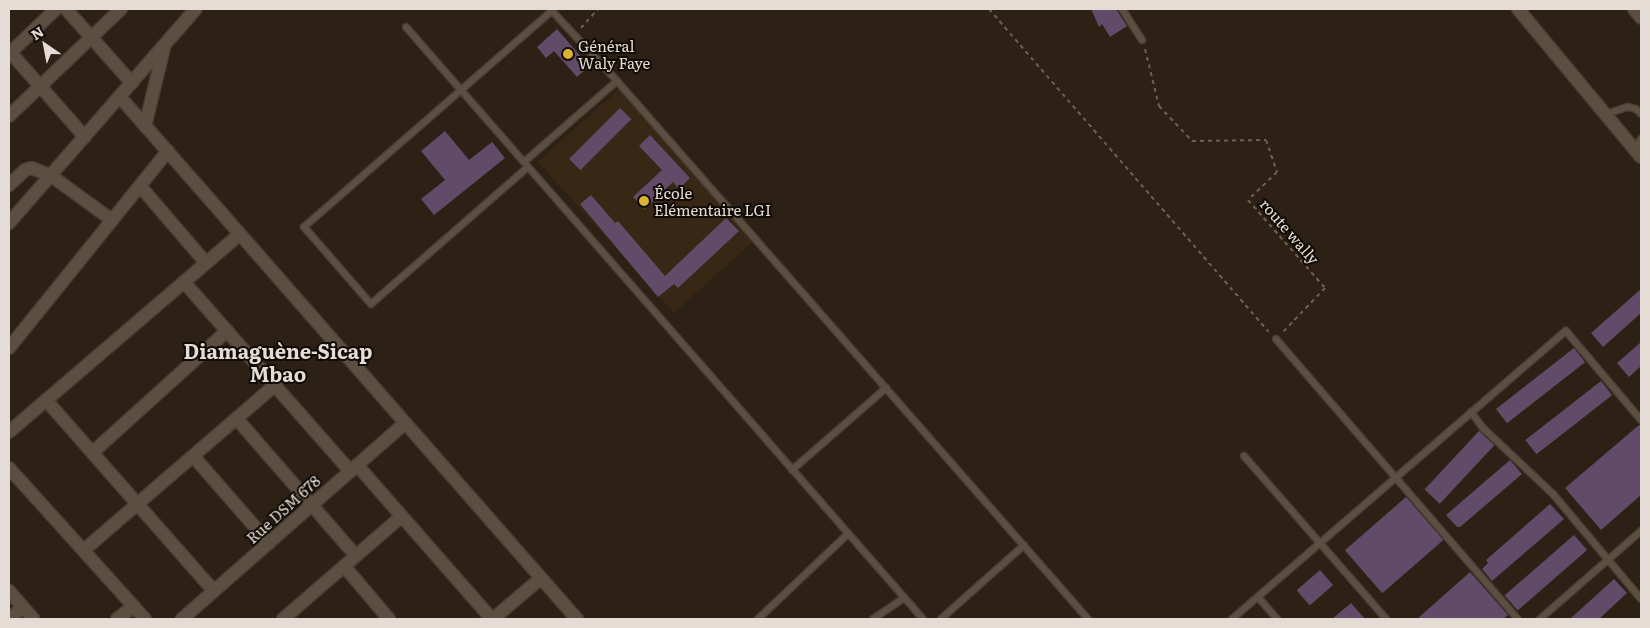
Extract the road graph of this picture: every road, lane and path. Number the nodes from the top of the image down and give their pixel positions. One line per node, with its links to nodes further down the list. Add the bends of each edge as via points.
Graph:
1 (56, 9): 16 (street)
2 (66, 9): 13 (street)
3 (121, 9): 13 (street)
4 (196, 9): 15 (street)
5 (598, 9): 12 (path)
6 (989, 9): 39 (path)
7 (1122, 9): 14 (lane)
8 (1518, 9): 22 (street)
9 (1634, 9): 10 (street)
10 (1641, 18)
11 (406, 27): 20 (lane)
12 (574, 35): 17 (lane); 20 (lane, via 552,11)
13 (92, 37): 18 (street); 19 (street)
14 (1142, 40): 39 (path, route wally, via 1159,106 1192,141 1266,140 1277,172 1248,200 1325,288)
15 (164, 45): 18 (street); 25 (street)
16 (9, 53): 19 (street)
17 (617, 81): 29 (lane); 42 (lane)
18 (132, 83): 21 (street)
19 (40, 86): 24 (street); 26 (street)
20 (461, 90): 29 (lane); 29 (lane, via 304,227 370,304)
21 (120, 96): 25 (street); 26 (street)
22 (1606, 114): 23 (lane, via 1628,108); 27 (street)
23 (1641, 114)
24 (9, 116)
25 (145, 126): 28 (street)
26 (84, 136): 30 (street)
27 (1639, 148)
28 (168, 151): 32 (street); 35 (street)
29 (526, 164): 54 (lane)
30 (50, 175): 31 (street, via 31,168); 33 (street); 34 (street)
31 (9, 185)
32 (140, 186): 33 (street); 36 (street)
33 (112, 220): 40 (street)
34 (9, 223)
35 (240, 234): 36 (street); 47 (street)
36 (206, 263): 37 (street)
37 (184, 282): 38 (street); 43 (street)
38 (227, 330): 41 (street); 49 (street)
39 (1276, 339): 55 (lane)
40 (9, 348)
41 (275, 385): 45 (street); 53 (street)
42 (886, 388): 54 (lane); 63 (lane)
43 (46, 400): 48 (street); 49 (street)
44 (1472, 412): 46 (lane, via 1566,331); 55 (lane); 66 (lane, via 1483,428 1553,494)
45 (237, 420): 51 (street); 57 (street)
46 (1641, 420)
47 (405, 423): 53 (street, Rue DSM 678); 68 (street)
48 (9, 432)
49 (92, 452): 56 (street)
50 (1244, 456): 62 (lane)
51 (194, 457): 56 (street); 61 (street)
52 (9, 468): 64 (street)
53 (354, 468): 57 (street, Rue DSM 678); 58 (street)
54 (792, 470): 60 (lane)
55 (1395, 478): 62 (lane); 93 (lane)
56 (138, 504): 64 (street); 70 (street)
57 (312, 505): 61 (street, Rue DSM 678); 65 (street)
58 (402, 516): 65 (street); 83 (street)
59 (1641, 531): 66 (lane)
60 (848, 534): 72 (lane); 85 (lane)
61 (269, 543): 70 (street, Rue DSM 678)
62 (1320, 543): 71 (lane); 92 (lane)
63 (1024, 545): 88 (lane); 89 (lane)
64 (84, 550): 74 (street)
65 (356, 556): 67 (street)
66 (1609, 559): 73 (lane); 94 (lane)
67 (344, 566): 81 (street); 82 (street)
68 (541, 578): 83 (street); 84 (street)
69 (9, 591): 75 (street)
70 (214, 591): 80 (street, Rue DSM 678)
71 (1258, 597): 90 (lane); 91 (lane)
72 (904, 598): 86 (lane); 87 (lane)
73 (1641, 599)
74 (134, 606): 78 (street); 79 (street)
75 (23, 607): 76 (street); 77 (street)
76 (9, 619)
77 (33, 619)
78 (118, 619)
79 (145, 619)
80 (182, 619)
81 (283, 619)
82 (389, 619)
83 (492, 619)
84 (577, 619)
85 (758, 619)
86 (873, 619)
87 (923, 619)
88 (941, 619)
89 (1088, 619)
90 (1232, 619)
91 (1277, 619)
92 (1386, 619)
93 (1518, 619)
94 (1540, 619)

